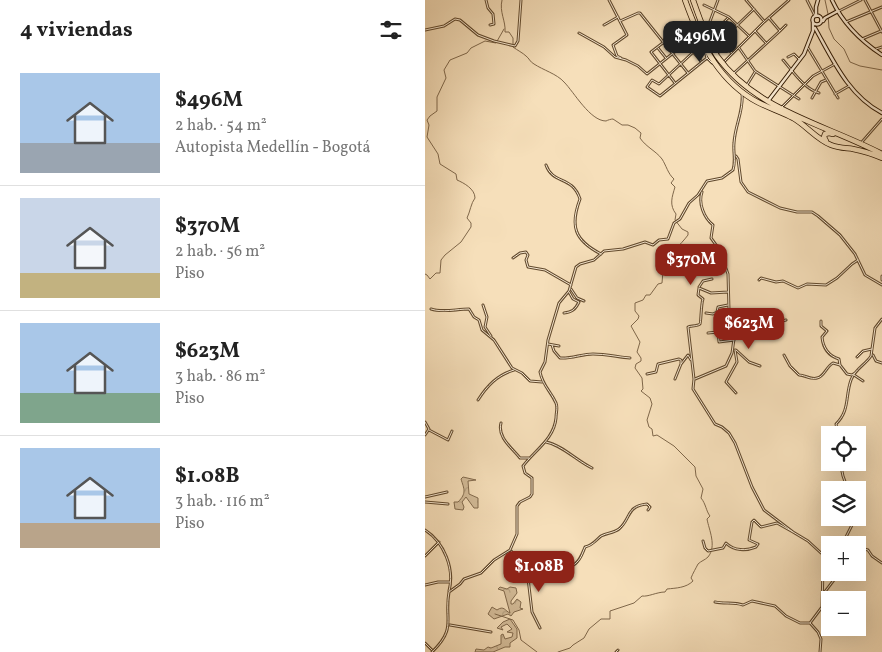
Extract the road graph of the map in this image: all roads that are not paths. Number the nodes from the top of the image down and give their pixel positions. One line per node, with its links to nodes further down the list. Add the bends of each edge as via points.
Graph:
1 (486, 0): 29 (street, via 494,19)
2 (521, 0): 35 (street, via 518,41 513,46 473,32 455,19 444,26)
3 (609, 0): 20 (street)
4 (693, 0): 33 (highway)
5 (718, 0): 16 (street)
6 (746, 0): 17 (street)
7 (789, 0): 22 (street)
8 (807, 0): 24 (street)
9 (818, 0): 24 (street)
10 (832, 0): 18 (street)
11 (861, 0): 18 (street)
12 (865, 0): 19 (street)
13 (685, 1): 43 (highway)
14 (703, 5): 16 (street)
15 (882, 7): 19 (street)
16 (715, 9): 21 (street); 33 (street)
17 (754, 9): 26 (street); 31 (street)
18 (838, 11): 23 (street); 27 (street)
19 (871, 11): 27 (street); 40 (street)
20 (618, 17): 25 (street); 30 (street)
21 (729, 17): 31 (street); 34 (street)
22 (769, 18): 26 (street); 39 (street)
23 (824, 18): 24 (street); 28 (street)
24 (814, 19): 28 (street); 36 (street)
25 (620, 21): 49 (street, via 639,13); 67 (street, via 627,35 613,46 617,56)
26 (764, 22): 38 (street)
27 (846, 22): 48 (street)
28 (821, 23): 36 (street)
29 (490, 25)
30 (604, 25)
31 (738, 25): 45 (street); 46 (street)
32 (786, 25): 39 (street)
33 (704, 29): 47 (highway)
34 (717, 29): 45 (street); 47 (street)
35 (425, 30)
36 (814, 30): 57 (street); 75 (street)
37 (679, 31): 44 (street)
38 (755, 31): 46 (street); 52 (street)
39 (780, 31): 52 (street)
40 (882, 31): 48 (street)
41 (673, 32): 49 (street)
42 (579, 33): 67 (street, via 615,58)
43 (697, 34): 50 (street); 51 (highway)
44 (683, 35): 50 (street); 54 (street)
45 (726, 36): 55 (street, via 731,40)
46 (749, 36): 56 (street)
47 (708, 38): 61 (highway)
48 (861, 40): 59 (street)
49 (663, 41): 53 (street); 54 (street)
50 (688, 42): 62 (street)
51 (702, 44): 60 (street); 63 (highway)
52 (767, 44): 71 (street)
53 (657, 47): 68 (street); 76 (street, via 651,52)
54 (667, 47): 62 (street)
55 (725, 47): 61 (street); 64 (street)
56 (739, 47): 64 (street); 71 (street)
57 (808, 47): 69 (street); 79 (street)
58 (882, 47): 59 (street)
59 (874, 50): 65 (street)
60 (693, 52): 72 (street); 74 (street)
61 (716, 53): 63 (highway, via 723,70); 73 (highway)
62 (673, 54): 68 (street); 74 (street)
63 (707, 54): 72 (street); 89 (highway, via 726,79)
64 (733, 54): 73 (street)
65 (882, 56)
66 (788, 57): 69 (street, via 794,54)
67 (624, 59): 76 (street, via 647,74)
68 (667, 59): 76 (street)
69 (800, 59): 77 (street)
70 (783, 60): 77 (street)
71 (748, 61): 78 (street); 82 (street)
72 (701, 62): 80 (street)
73 (723, 62): 82 (highway)
74 (681, 64): 80 (street); 81 (street)
75 (835, 64): 79 (street); 86 (street)
76 (660, 65): 81 (street)
77 (791, 69): 85 (street); 88 (street)
78 (755, 71): 87 (street); 88 (street)
79 (822, 71): 83 (street); 85 (street)
80 (688, 73): 84 (street)
81 (669, 75): 84 (street); 84 (street, via 659,84 651,80 647,87 660,96)
82 (733, 75): 87 (highway)
83 (827, 80): 90 (street, via 821,82); 92 (street)
84 (676, 84)
85 (805, 84): 90 (street); 93 (street)
86 (849, 86): 92 (street); 101 (street, via 866,104)
87 (746, 87): 98 (highway)
88 (779, 87): 93 (street); 98 (street)
89 (742, 92): 94 (street); 99 (highway)
90 (814, 92): 91 (street); 95 (street)
91 (819, 93)
92 (835, 94): 96 (street)
93 (794, 96): 97 (street); 100 (street)
94 (743, 98): 99 (street); 108 (street, via 734,141)
95 (812, 98)
96 (838, 98)
97 (799, 99)
98 (767, 102): 100 (highway)
99 (761, 104): 103 (highway)
100 (781, 109): 103 (highway)
101 (882, 113)
102 (882, 119): 105 (street)
103 (800, 120): 104 (highway); 106 (highway, via 824,142)
104 (847, 137): 105 (highway); 106 (highway, via 829,133 824,137 829,142)
105 (861, 144): 107 (highway)
106 (851, 148): 109 (highway)
107 (882, 154)
108 (735, 155): 111 (street, via 731,173 707,181); 114 (street, via 741,182 748,192 780,208 815,214 840,235)
109 (882, 158)
110 (546, 165): 112 (street, via 555,177 575,187 579,196 574,214 579,237)
111 (702, 189): 112 (street, via 674,223 668,239 653,245 639,243); 124 (street, via 700,201 707,221 713,225 713,241 724,256)
112 (601, 254): 119 (street, via 576,268)
113 (513, 258): 119 (street, via 526,252 528,267 545,270)
114 (859, 260): 117 (street, via 822,286 807,284 798,288 783,281); 120 (street, via 865,275)
115 (882, 276): 118 (street)
116 (712, 279): 122 (street, via 703,281)
117 (759, 280)
118 (882, 280)
119 (571, 285): 121 (street)
120 (882, 285)
121 (570, 288): 123 (street); 125 (street, via 577,298)
122 (699, 288): 124 (street, via 711,293); 149 (street, via 698,295 703,299 700,322 688,328)
123 (569, 292): 129 (street, via 579,302 571,313); 140 (street, via 559,303)
124 (729, 292): 127 (street)
125 (584, 301)
126 (483, 305): 138 (street, via 487,317 485,327)
127 (729, 305): 130 (street, via 718,307 713,314); 134 (street, via 729,310 740,317)
128 (431, 309): 138 (street, via 440,312 467,308)
129 (563, 313)
130 (706, 313)
131 (882, 318): 144 (street, via 875,328)
132 (786, 320): 134 (street, via 764,328 753,321)
133 (821, 321): 152 (street, via 827,332 822,337 823,344 829,354 839,359)
134 (740, 323): 137 (street)
135 (732, 328): 137 (street, via 730,332)
136 (708, 333): 139 (street, via 718,332 719,342)
137 (736, 334): 139 (street)
138 (491, 337): 154 (street)
139 (734, 340): 143 (street)
140 (547, 344): 141 (street); 161 (street, via 540,372)
141 (552, 345): 142 (street); 148 (street, via 560,358 591,354)
142 (559, 346)
143 (735, 349): 153 (street, via 749,362); 159 (street, via 726,366); 162 (street, via 737,362 726,382)
144 (873, 349): 146 (street); 147 (street, via 863,351)
145 (784, 355): 152 (street, via 798,374 815,379 830,364)
146 (872, 355): 150 (street, via 876,361); 155 (street)
147 (857, 357)
148 (630, 358)
149 (692, 360): 151 (street, via 687,355); 159 (street)
150 (882, 362)
151 (681, 364): 156 (street, via 679,359 658,364 656,372); 158 (street)
152 (839, 365): 155 (street, via 847,374)
153 (760, 366)
154 (515, 370): 161 (street, via 530,381); 163 (street, via 487,386)
155 (856, 372): 157 (street)
156 (647, 374)
157 (854, 374): 160 (street); 166 (street, via 846,411)
158 (675, 379)
159 (694, 379): 179 (street, via 693,392 715,424 729,433 735,442 752,488 764,509)
160 (863, 381)
161 (542, 382): 170 (street, via 558,408 556,425)
162 (736, 393)
163 (478, 400)
164 (425, 422): 167 (street)
165 (501, 423): 171 (street, via 500,431 510,448 519,458)
166 (837, 426)
167 (429, 430): 168 (street, via 448,440); 169 (street)
168 (451, 431)
169 (425, 435)
170 (545, 442): 171 (street); 172 (street, via 555,444)
171 (529, 458): 183 (street, via 523,470 532,478 531,494 517,506 517,534)
172 (592, 468)
173 (447, 492): 174 (street)
174 (425, 497)
175 (425, 502): 176 (street)
176 (448, 504)
177 (648, 510): 186 (street, via 647,504 632,509 619,528 585,547 581,558 570,566 561,569)
178 (425, 530): 181 (street)
179 (793, 532): 180 (street, via 777,523 761,527 753,521 749,540 758,544 751,549 733,548 726,543 723,548 710,551 705,548); 184 (street)
180 (703, 540)
181 (439, 542): 185 (street); 188 (street, via 447,559)
182 (866, 549): 187 (street)
183 (510, 550): 186 (street); 190 (street)
184 (821, 553)
185 (425, 556)
186 (526, 561): 195 (street, via 533,612)
187 (882, 562)
188 (451, 582): 189 (street); 190 (street)
189 (425, 585)
190 (449, 592): 194 (street)
191 (715, 602): 193 (street, via 743,605 752,601 771,605 801,623)
192 (821, 608): 193 (street)
193 (810, 623): 199 (street, via 821,639)
194 (449, 625): 196 (street); 198 (street, via 447,634)
195 (540, 628)
196 (491, 632)
197 (425, 643): 198 (street)
198 (432, 651)
199 (820, 652)

